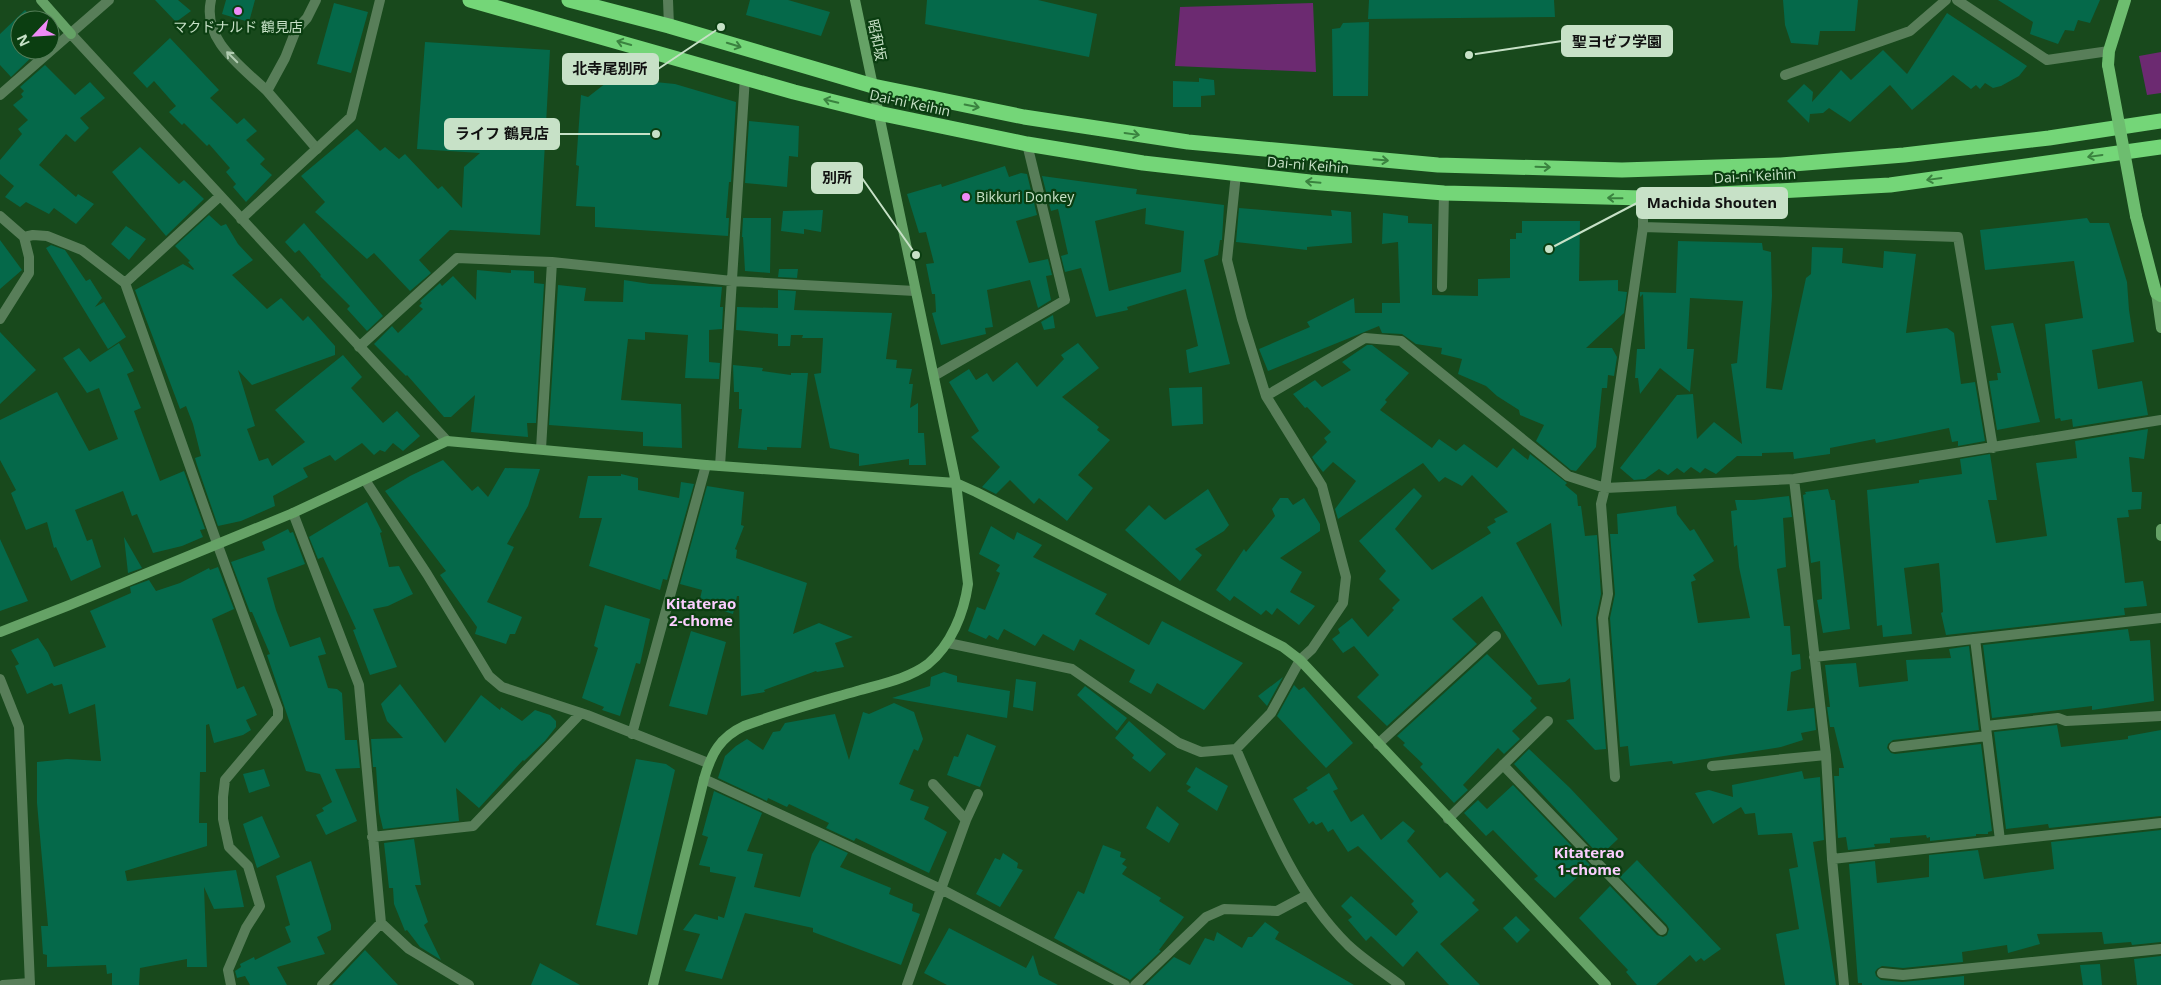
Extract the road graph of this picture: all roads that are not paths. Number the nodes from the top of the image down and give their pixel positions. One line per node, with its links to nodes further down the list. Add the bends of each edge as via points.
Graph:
1 (41, 0): 14 (street)
2 (109, 0): 14 (street)
3 (210, 0): 19 (street, one-way to 3, via 216,40 208,16)
4 (316, 0): 19 (street, via 296,30 286,58)
5 (380, 0): 25 (street, via 351,117)
6 (470, 0): 17 (highway, Dai-ni Keihin, one-way to 6)
7 (569, 0): 13 (highway, Dai-ni Keihin)
8 (668, 0): 13 (street)
9 (855, 0): 18 (street, 昭和坂)
10 (1946, 0): 16 (street, via 1910,31)
11 (1957, 0): 15 (street, via 2046,60)
12 (2125, 0): 15 (main road)
13 (669, 26): 18 (highway, Dai-ni Keihin, one-way to 18)
14 (71, 34): 20 (street); 28 (street)
15 (2109, 51): 39 (main road, bridge, via 2108,66 2136,216)
16 (1785, 75)
17 (745, 77): 21 (highway, Dai-ni Keihin, one-way to 17); 35 (street)
18 (873, 86): 21 (street, 昭和坂); 22 (highway, Dai-ni Keihin, one-way to 22, via 1024,116 1188,142 1438,165 1622,170 1781,165 1904,156)
19 (267, 91): 25 (street)
20 (0, 95)
21 (878, 113): 23 (highway, Dai-ni Keihin); 38 (street, 昭和坂)
22 (2161, 121)
23 (1027, 144): 26 (highway, Dai-ni Keihin); 43 (street, via 1065,300)
24 (2161, 147): 29 (highway, Dai-ni Keihin, one-way to 29, via 1890,185)
25 (317, 150): 31 (street)
26 (1236, 174): 27 (highway, Dai-ni Keihin, one-way to 26); 44 (street, via 1227,260)
27 (1444, 193): 29 (highway, Dai-ni Keihin, one-way to 27); 37 (street)
28 (220, 196): 31 (street); 36 (street)
29 (1643, 198): 32 (street)
30 (0, 216): 33 (street)
31 (241, 219): 42 (street)
32 (1643, 227): 47 (street, via 1958,237); 54 (street)
33 (24, 237): 36 (street, via 47,236 82,250); 40 (street, via 29,273)
34 (552, 262): 35 (street); 42 (street, via 457,258); 48 (street)
35 (732, 281): 38 (street); 50 (street)
36 (125, 283): 58 (street)
37 (1442, 287)
38 (915, 291): 43 (street, 昭和坂)
39 (2158, 294): 41 (street)
40 (0, 319)
41 (2161, 328)
42 (359, 347): 46 (street)
43 (934, 376): 53 (street, 昭和坂)
44 (1266, 396): 54 (street, via 1365,338 1400,341 1568,476); 65 (street, via 1322,486 1346,577 1343,603 1312,649)
45 (2161, 420): 47 (street)
46 (447, 442): 48 (street); 52 (street)
47 (1993, 448): 51 (street)
48 (541, 449): 49 (street)
49 (706, 465): 50 (street); 71 (street)
50 (720, 466): 53 (street)
51 (1794, 479): 54 (street); 64 (street)
52 (365, 480): 55 (street); 67 (street, via 489,676 502,687)
53 (956, 483): 63 (street, 昭和坂, via 968,584); 65 (street, via 1275,642)
54 (1605, 488): 79 (street, via 1601,504 1608,594 1603,618)
55 (293, 513): 58 (street); 86 (street, via 358,684)
56 (2161, 529): 57 (street)
57 (2161, 534)
58 (217, 543): 60 (street); 98 (street, via 278,709 278,717 226,780 223,819 229,847 248,866 260,906 246,928 228,970)
59 (2161, 618): 62 (street)
60 (0, 632)
61 (1496, 636): 72 (street)
62 (1975, 639): 64 (street); 70 (street)
63 (948, 643): 74 (street, via 1072,669 1179,743 1201,752); 76 (street, via 929,662 908,675 736,729 716,747)
64 (1814, 657): 75 (street)
65 (1300, 660): 72 (street); 74 (street, via 1271,713)
66 (0, 679): 96 (street, via 19,727)
67 (581, 713): 71 (street); 86 (street, via 474,826)
68 (2161, 716): 70 (street, via 2066,722 2058,718)
69 (1548, 721): 77 (street)
70 (1986, 731): 73 (street); 87 (street)
71 (632, 734): 76 (street)
72 (1378, 744): 83 (street)
73 (1894, 747)
74 (1236, 749): 90 (street, via 1272,831)
75 (1826, 755): 78 (street); 88 (street)
76 (708, 763): 80 (street)
77 (1503, 765): 83 (street); 92 (street)
78 (1712, 766)
79 (1616, 777)
80 (704, 779): 89 (street); 101 (street)
81 (933, 784): 84 (street)
82 (978, 794): 84 (street)
83 (1448, 819): 106 (street)
84 (966, 820): 89 (street)
85 (2161, 823): 87 (street)
86 (372, 837): 91 (street)
87 (2000, 840): 88 (street)
88 (1832, 859): 107 (street)
89 (941, 889): 102 (street); 103 (street)
90 (1307, 896): 104 (street, via 1277,911 1224,909 1206,917); 105 (street, via 1348,945)
91 (380, 922): 95 (street, via 409,949); 99 (street)
92 (1662, 930)
93 (2161, 949): 94 (street, via 1903,974)
94 (1882, 973)
95 (451, 980): 100 (street)
96 (30, 984): 97 (street)
97 (3, 985)
98 (231, 985)
99 (322, 985)
100 (469, 985)
101 (653, 985)
102 (907, 985)
103 (1125, 985)
104 (1135, 985)
105 (1400, 985)
106 (1606, 985)
107 (1844, 985)

